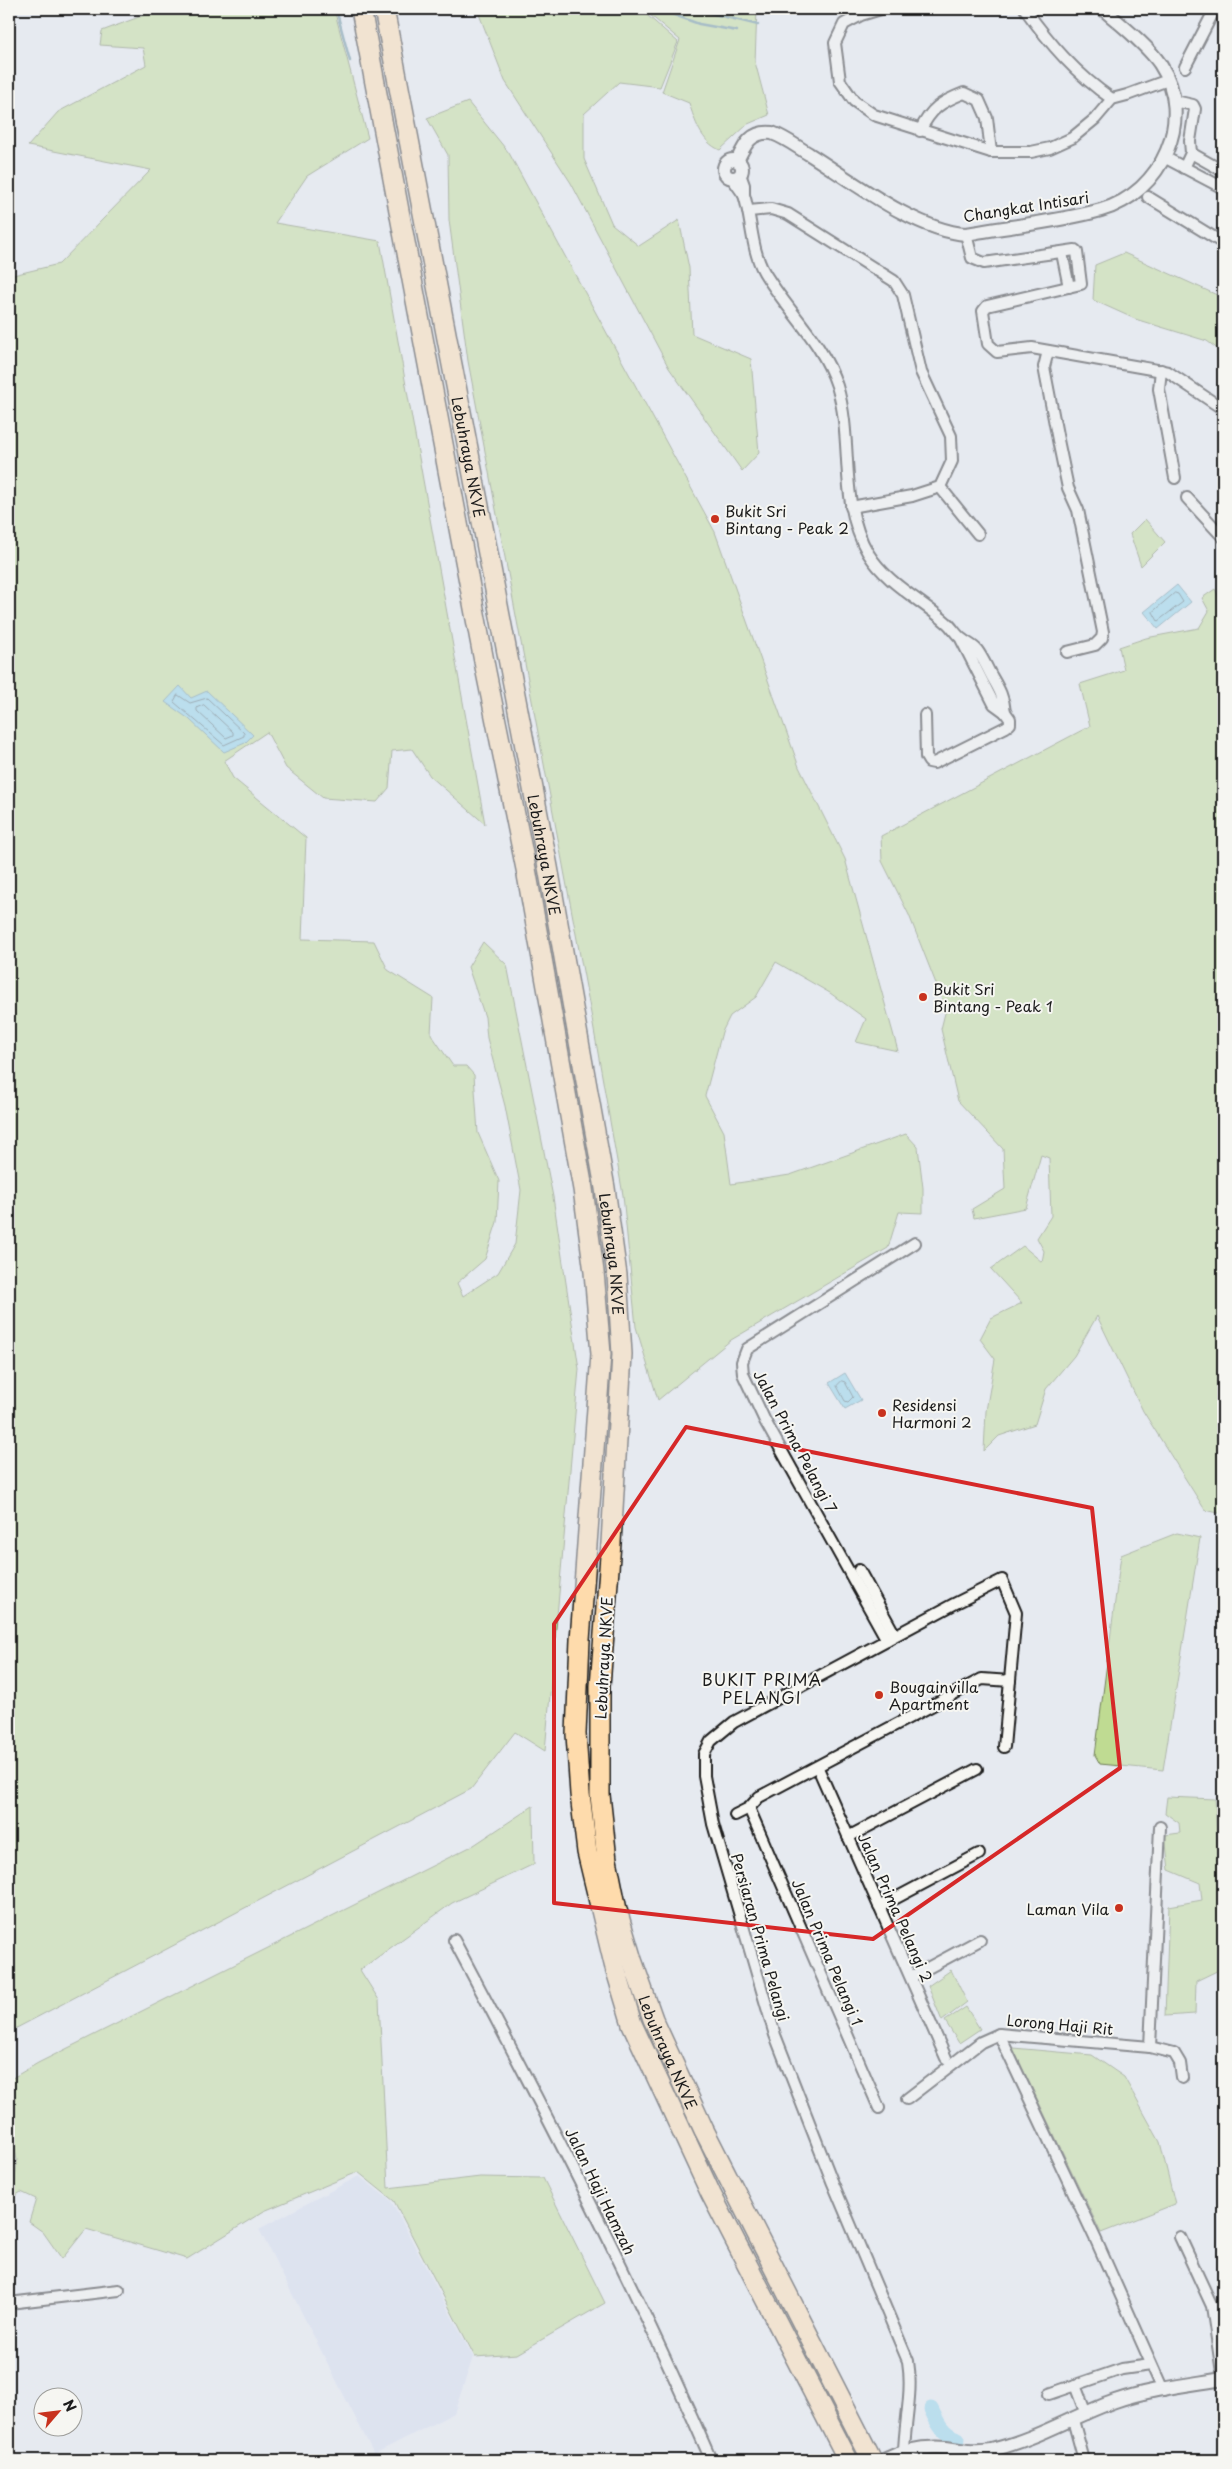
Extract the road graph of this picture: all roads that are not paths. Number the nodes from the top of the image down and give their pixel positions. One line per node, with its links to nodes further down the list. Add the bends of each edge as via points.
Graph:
1 (361, 9): 74 (highway, Lebuhraya NKVE, via 526,869 581,1179 595,1280 601,1354 576,1734 586,1852 632,2024 711,2194)
2 (384, 9): 75 (highway, Lebuhraya NKVE, via 548,867 605,1188 617,1274 622,1354 600,1686 600,1795 607,1860 617,1910 653,2019 704,2130)
3 (881, 9): 11 (street, via 844,24 835,43 840,81 854,101 874,116)
4 (1025, 9): 9 (street, via 1050,43 1087,82)
5 (1103, 9): 8 (street, Changkat Intisari, via 1156,59)
6 (1215, 9): 7 (street)
7 (1185, 67)
8 (1168, 80): 9 (street, via 1127,96); 10 (street, Changkat Intisari)
9 (1112, 98): 12 (street, via 1095,119 1072,138 1050,148 1031,152)
10 (1175, 101): 13 (street, via 1195,109); 14 (street, Changkat Intisari, via 1173,135)
11 (920, 131): 12 (street); 12 (street, via 928,114 964,92 979,100 987,118)
12 (991, 152)
13 (1191, 153): 15 (street); 16 (street)
14 (1164, 157): 16 (street); 23 (street, Changkat Intisari, via 1144,185 1108,208)
15 (1213, 165): 18 (street); 19 (street)
16 (1184, 168): 19 (street)
17 (736, 171): 22 (street, via 744,185); 23 (street, Changkat Intisari, via 747,141 763,132 772,134 932,227)
18 (1223, 171)
19 (1205, 179): 20 (street)
20 (1223, 188)
21 (1148, 197): 24 (street)
22 (749, 211): 33 (street, via 771,210 788,214 899,287 921,372 952,436 952,461); 35 (street, via 763,270 782,301 807,330 837,386 846,429)
23 (966, 234): 25 (street, via 972,258 984,263)
24 (1223, 242)
25 (1062, 253): 26 (street, via 1076,250); 27 (street)
26 (1079, 266): 27 (street); 28 (street, via 1083,283)
27 (1065, 268): 28 (street)
28 (1068, 286): 29 (street, via 992,304 983,311 988,344 997,352 1032,348)
29 (1048, 351): 30 (street); 38 (street, via 1044,367 1060,450 1068,488 1078,510 1103,632 1095,645)
30 (1161, 370): 31 (street, via 1179,378); 32 (street, via 1159,389)
31 (1223, 409)
32 (1175, 478)
33 (940, 487): 35 (street, via 912,496); 36 (street)
34 (1187, 498): 37 (street)
35 (851, 507): 39 (street, via 859,535 878,567 976,649 1004,698 1010,724 934,763 926,757)
36 (978, 534)
37 (1223, 537)
38 (1067, 652)
39 (925, 715)
40 (915, 1243): 42 (street, Jalan Prima Pelangi 7, via 747,1349 742,1362 743,1374 765,1421)
41 (859, 1570): 42 (street)
42 (891, 1637): 43 (street, Persiaran Prima Pelangi, via 1002,1580 1016,1613); 72 (street, Persiaran Prima Pelangi, via 721,1731 704,1754 704,1776 713,1824 775,2035 908,2362 910,2410)
43 (1010, 1681): 44 (street); 45 (street, via 982,1679)
44 (1004, 1748)
45 (818, 1768): 47 (street, via 759,1798); 50 (street, Jalan Prima Pelangi 2)
46 (977, 1768): 50 (street)
47 (749, 1808): 48 (street); 61 (street, Jalan Prima Pelangi 1)
48 (735, 1815)
49 (1160, 1827): 57 (street)
50 (848, 1837): 52 (street, Jalan Prima Pelangi 2)
51 (979, 1854): 52 (street)
52 (879, 1907): 55 (street, Jalan Prima Pelangi 2)
53 (454, 1940): 73 (street, Jalan Haji Hamzah, via 548,2116 651,2325)
54 (980, 1940): 55 (street)
55 (911, 1977): 58 (street, Jalan Prima Pelangi 2)
56 (999, 2034): 57 (street, Lorong Haji Rit); 60 (street, Lorong Haji Rit, via 981,2042); 65 (street)
57 (1150, 2047): 59 (street, Lorong Haji Rit, via 1174,2053 1180,2063)
58 (946, 2058)
59 (1182, 2078)
60 (907, 2099)
61 (879, 2108)
62 (1180, 2237): 66 (street, via 1212,2306)
63 (118, 2290): 64 (street)
64 (9, 2303)
65 (1151, 2365): 67 (street, via 1122,2369); 68 (street)
66 (1223, 2379): 68 (street)
67 (1075, 2385): 69 (street); 70 (street)
68 (1162, 2390): 70 (street, via 1115,2402)
69 (1049, 2394)
70 (1086, 2414): 71 (street)
71 (1073, 2420): 72 (street, via 1016,2444 970,2452 946,2448); 77 (street)
72 (904, 2451): 76 (street)
73 (711, 2460)
74 (848, 2460)
75 (872, 2460)
76 (884, 2460)
77 (1084, 2460)

